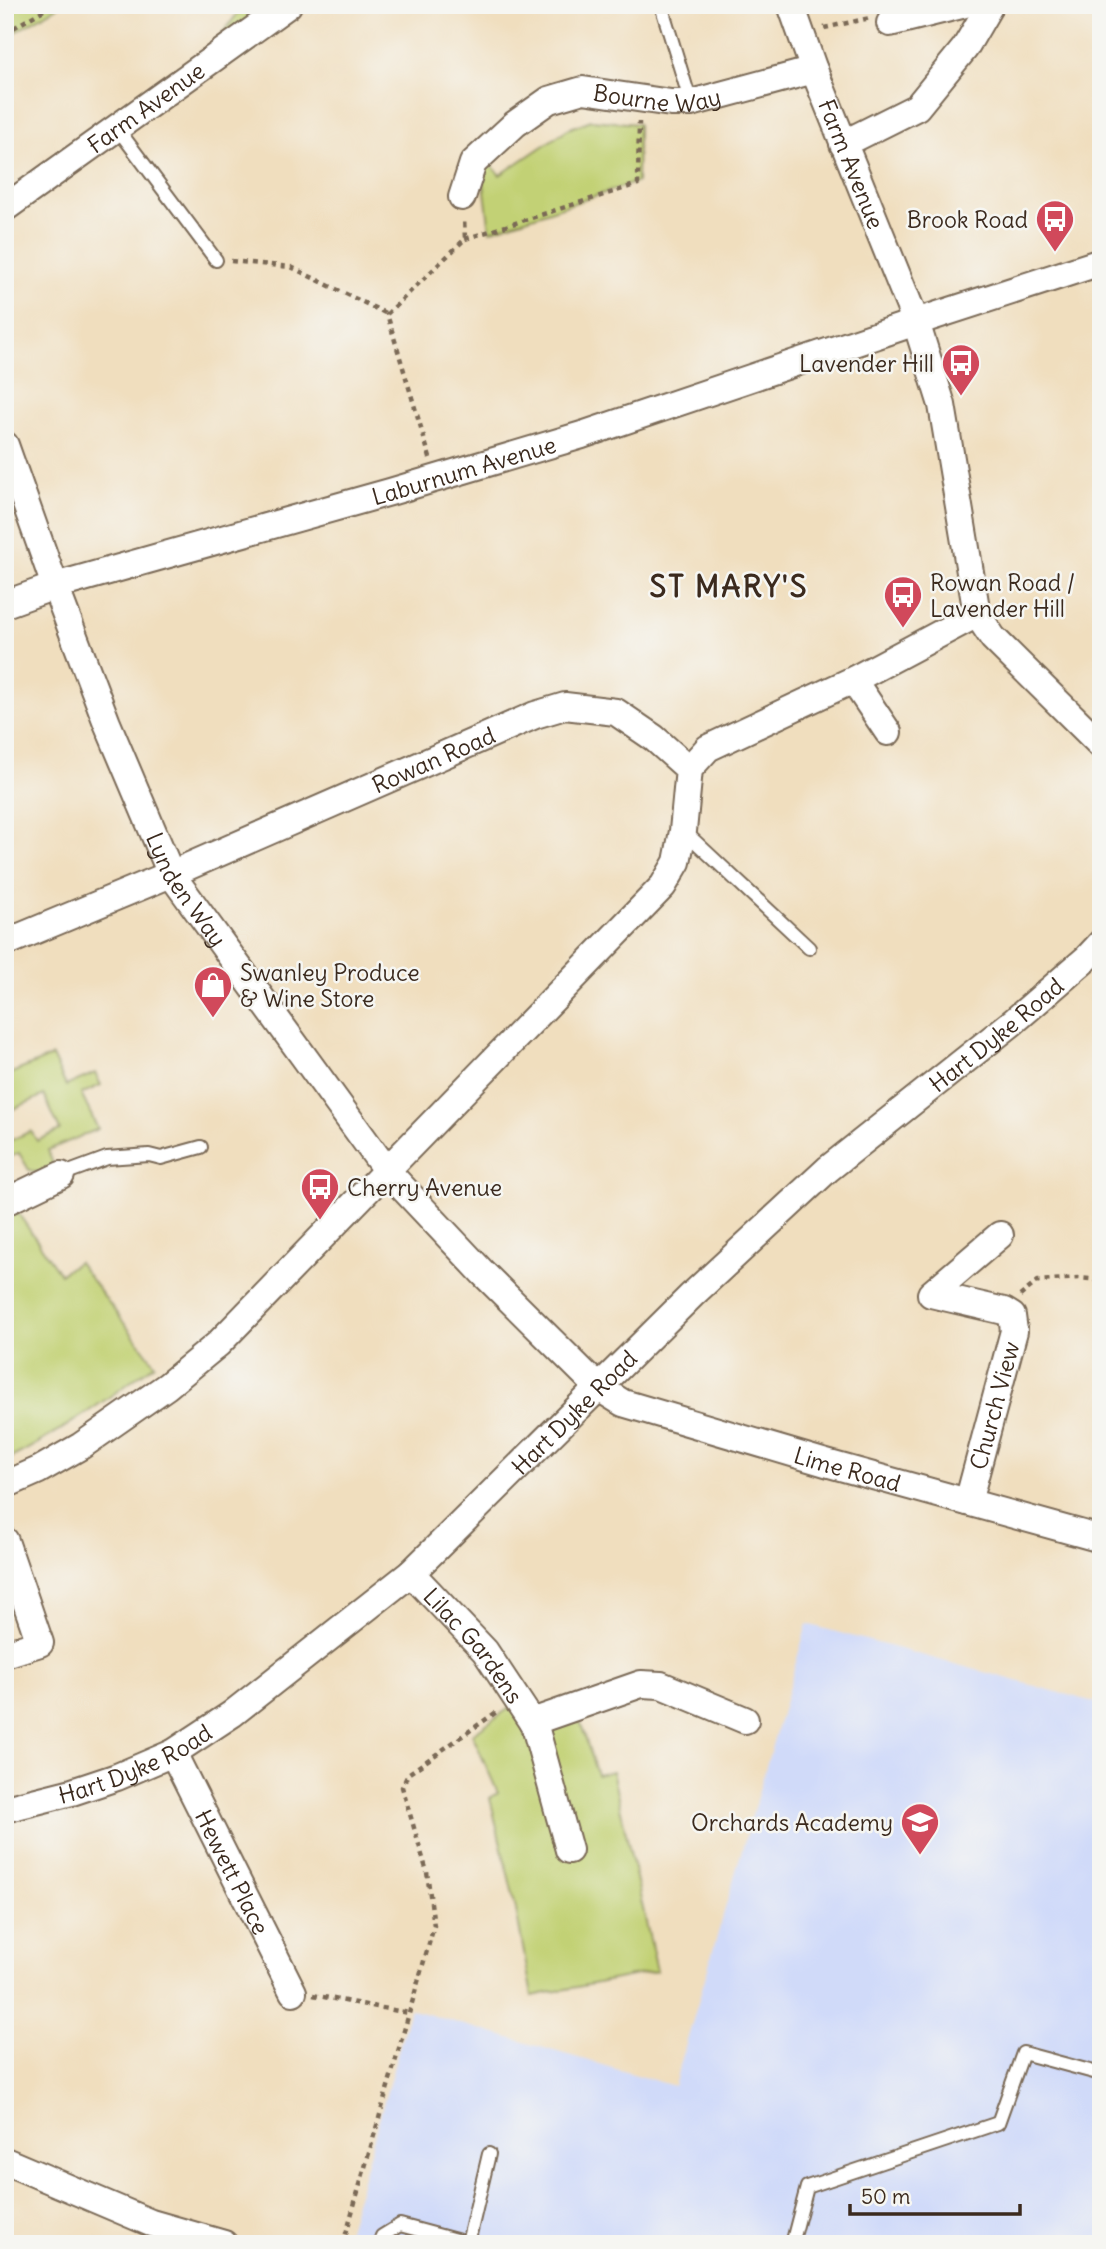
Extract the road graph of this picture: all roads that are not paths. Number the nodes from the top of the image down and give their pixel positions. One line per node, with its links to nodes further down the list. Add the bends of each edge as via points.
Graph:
1 (288, 5): 9 (street, Farm Avenue)
2 (661, 5): 8 (lane)
3 (791, 5): 7 (street, Farm Avenue)
4 (962, 5): 6 (street)
5 (990, 5): 10 (street, via 965,48 917,107)
6 (890, 23)
7 (814, 70): 8 (street, Bourne Way); 10 (street, Farm Avenue)
8 (691, 103): 11 (street, Bourne Way, via 583,90 549,100 473,163)
9 (117, 128): 12 (street, Farm Avenue); 13 (lane)
10 (844, 144): 15 (street, Farm Avenue)
11 (463, 197)
12 (5, 208)
13 (216, 260)
14 (1101, 262): 15 (street)
15 (916, 322): 17 (street, Laburnum Avenue, via 582,435); 19 (street, via 942,405)
16 (5, 445): 17 (street, Lynden Way)
17 (55, 586): 18 (street, Laburnum Avenue); 25 (street, Lynden Way)
18 (5, 604)
19 (977, 614): 20 (street); 22 (street, via 993,638)
20 (853, 680): 21 (street); 23 (street, via 708,748)
21 (888, 732)
22 (1101, 745)
23 (689, 769): 24 (street); 25 (street, Rowan Road, via 616,712 565,706 535,715)
24 (683, 831): 28 (lane); 30 (street, via 677,862 663,886)
25 (172, 874): 26 (street); 30 (street, Lynden Way)
26 (5, 943)
27 (1101, 943): 34 (street, Hart Dyke Road, via 1013,1022 828,1169)
28 (808, 948)
29 (201, 1147): 31 (lane, via 161,1158 107,1158)
30 (387, 1171): 34 (street, Lynden Way); 35 (street, via 218,1344 177,1378 81,1446)
31 (61, 1175): 32 (street)
32 (5, 1202)
33 (1000, 1235): 36 (street, Church View, via 931,1294 1013,1316 1014,1331)
34 (599, 1388): 36 (street, Lime Road, via 623,1403); 39 (street, Hart Dyke Road)
35 (5, 1485)
36 (968, 1502): 37 (street, Lime Road)
37 (1101, 1539)
38 (5, 1541): 40 (street, via 40,1643)
39 (411, 1573): 42 (street, Lilac Gardens, via 485,1651); 43 (street, Hart Dyke Road, via 232,1714)
40 (5, 1654)
41 (745, 1720): 42 (street, Lilac Gardens, via 661,1685 641,1684)
42 (532, 1722): 45 (street, Lilac Gardens)
43 (173, 1753): 44 (street, Hart Dyke Road, via 117,1777); 46 (street, Hewett Place)
44 (5, 1809)
45 (569, 1850)
46 (293, 1992)
47 (1101, 2074): 53 (lane, via 1023,2053 998,2123 807,2187)
48 (489, 2154): 50 (lane)
49 (5, 2161): 51 (street, via 151,2222)
50 (469, 2243): 52 (lane, via 400,2225 382,2236)
51 (224, 2244)
52 (379, 2244)
53 (792, 2244)

